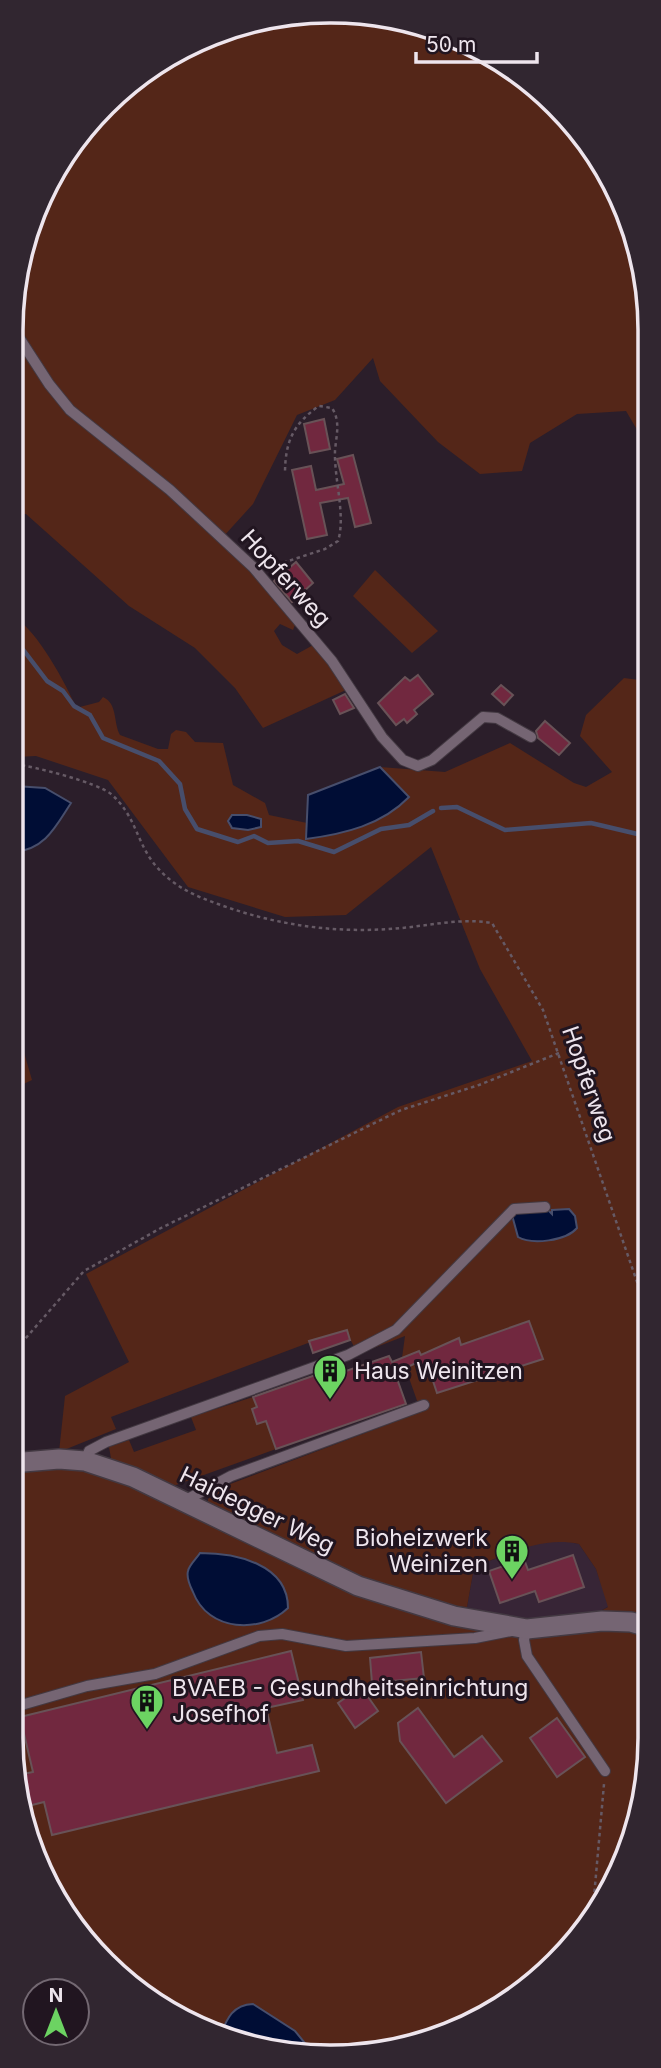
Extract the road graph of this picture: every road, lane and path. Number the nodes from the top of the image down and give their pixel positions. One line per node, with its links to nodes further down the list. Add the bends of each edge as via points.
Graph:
1 (23, 344): 3 (lane, Hopferweg, via 70,410 180,498)
2 (285, 474): 3 (path, via 285,452 303,417 319,406 332,408 338,426 334,471 341,530 338,541)
3 (257, 572): 4 (lane, Hopferweg, via 332,661 382,737 403,760 418,766 432,760 483,717 497,718)
4 (531, 737)
5 (23, 765): 6 (path, Hopferweg, via 108,791 125,808 151,860 178,887 219,905 284,925 339,930 475,920 492,923 543,1010)
6 (558, 1053): 8 (path, Hopferweg); 9 (path, via 401,1110 161,1228 84,1271)
7 (545, 1207): 11 (lane, via 514,1209 396,1330 348,1355 106,1442 89,1451)
8 (638, 1285)
9 (23, 1341)
10 (424, 1405): 13 (lane, via 231,1476)
11 (85, 1461): 12 (street, Haidegger Weg); 13 (street, Haidegger Weg, via 133,1477)
12 (23, 1462)
13 (184, 1502): 15 (street, Haidegger Weg, via 358,1586 454,1616)
14 (638, 1624): 15 (street, Haidegger Weg, via 602,1621)
15 (527, 1629): 16 (lane, via 475,1638 346,1646 282,1634 259,1636 155,1674 87,1686); 17 (lane, via 527,1656)
16 (23, 1705)
17 (605, 1771): 18 (path)
18 (594, 1895)

